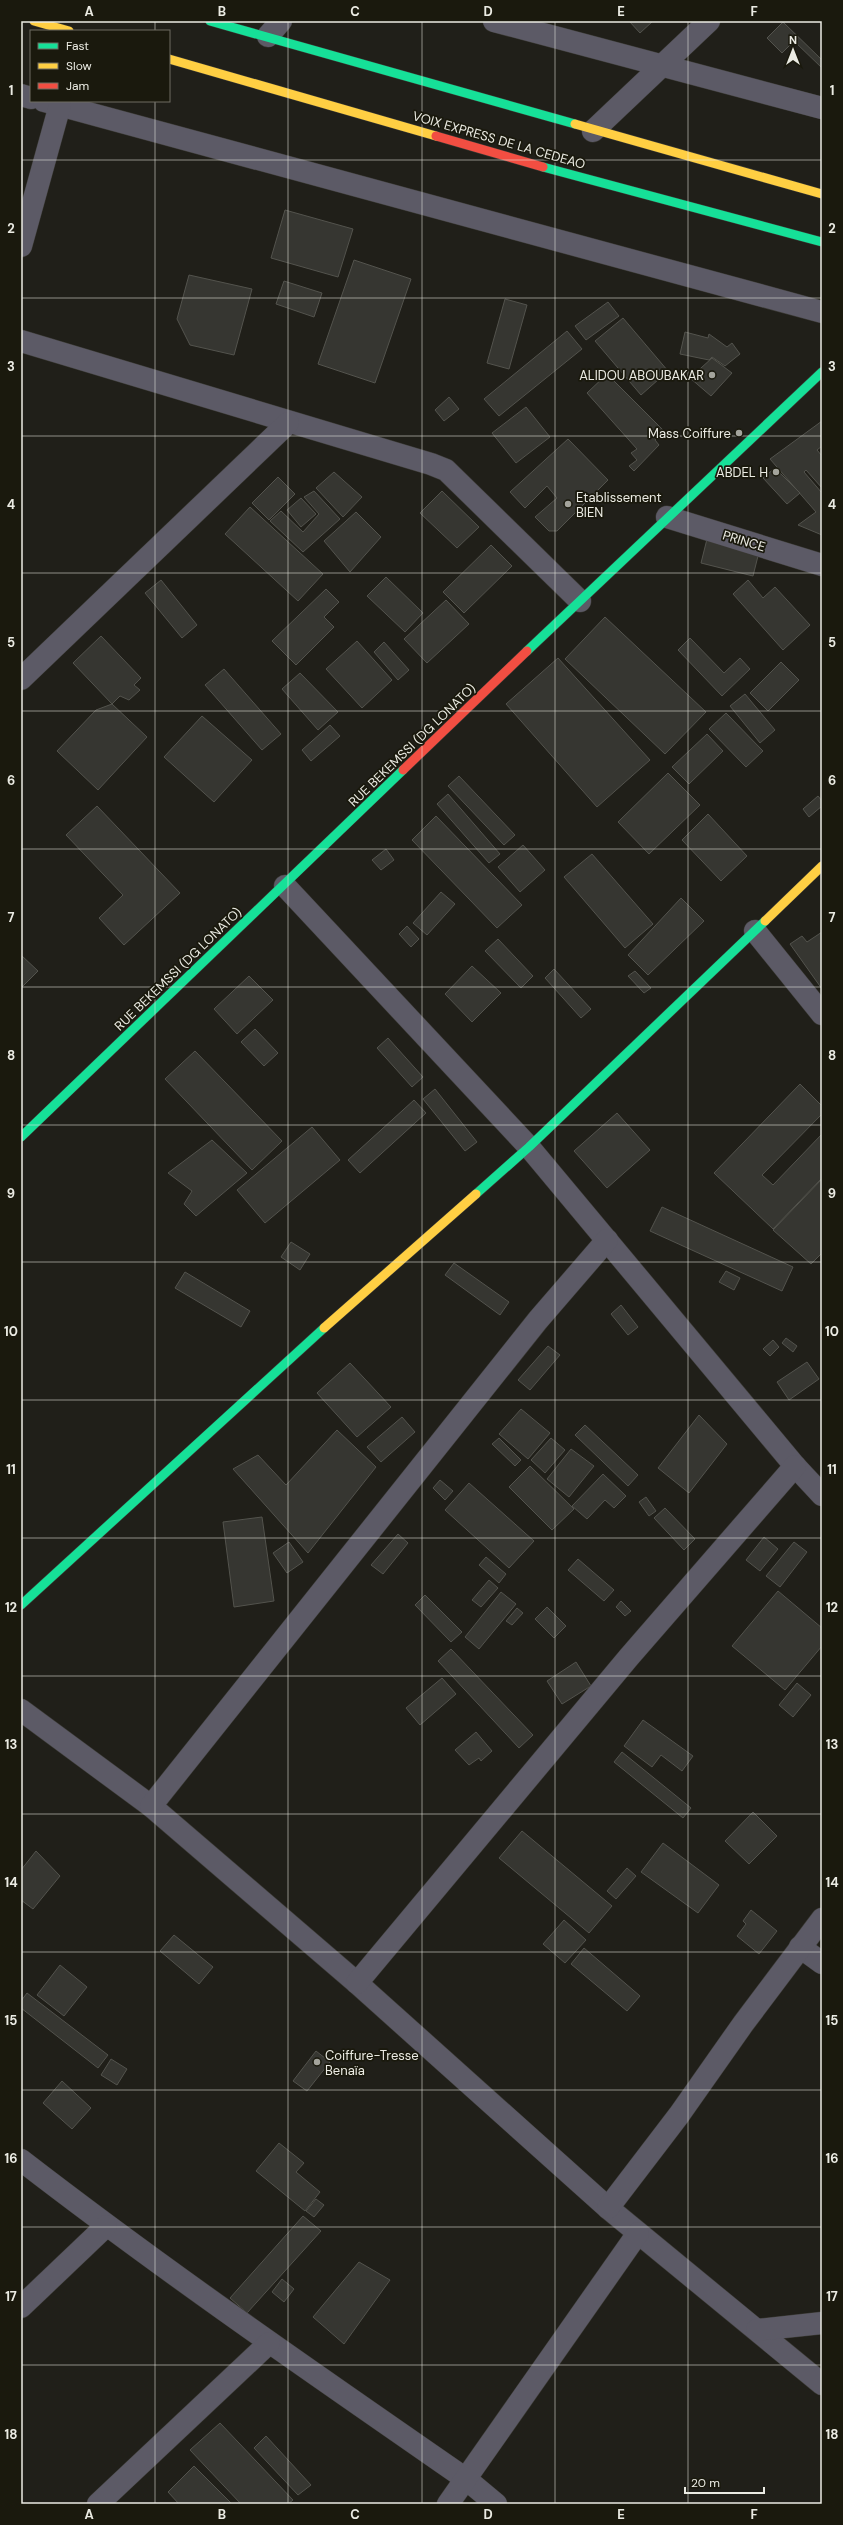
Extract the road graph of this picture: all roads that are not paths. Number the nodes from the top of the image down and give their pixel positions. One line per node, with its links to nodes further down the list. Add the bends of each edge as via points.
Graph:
1 (34, 21): 6 (street)
2 (210, 21): 5 (street)
3 (494, 21): 8 (street)
4 (709, 21): 8 (street)
5 (275, 28): 11 (street)
6 (66, 30)
7 (170, 59): 13 (street, VOIX EXPRESS DE LA CEDEAO, via 627,191)
8 (662, 66): 10 (street); 11 (street)
9 (52, 103): 14 (street); 15 (street)
10 (822, 108)
11 (593, 131): 12 (street)
12 (822, 194)
13 (822, 242)
14 (21, 246)
15 (822, 312)
16 (21, 341): 18 (street)
17 (822, 372): 19 (street, RUE BEKEMSSI (DG LONATO))
18 (288, 423): 21 (street, via 446,470); 22 (street)
19 (667, 517): 20 (street, PRINCE); 21 (street, RUE BEKEMSSI (DG LONATO))
20 (822, 565)
21 (580, 601): 24 (street, RUE BEKEMSSI (DG LONATO))
22 (21, 679)
23 (822, 866): 25 (street)
24 (285, 886): 27 (street, RUE BEKEMSSI (DG LONATO)); 28 (street)
25 (755, 931): 26 (street); 28 (street)
26 (822, 1014)
27 (21, 1138)
28 (529, 1147): 29 (street); 32 (street, via 254,1390)
29 (607, 1240): 30 (street); 34 (street, via 538,1320)
30 (795, 1466): 31 (street); 38 (street, via 629,1657)
31 (822, 1494)
32 (21, 1606)
33 (21, 1710): 34 (street)
34 (151, 1806): 38 (street)
35 (822, 1919): 36 (street)
36 (800, 1947): 37 (street); 40 (street, via 679,2115)
37 (822, 1963)
38 (358, 1983): 40 (street)
39 (21, 2160): 41 (street)
40 (608, 2208): 42 (street)
41 (106, 2226): 43 (street); 46 (street)
42 (638, 2232): 45 (street); 48 (street)
43 (21, 2307)
44 (822, 2323): 45 (street)
45 (757, 2330): 47 (street)
46 (269, 2343): 48 (street); 49 (street)
47 (822, 2384)
48 (466, 2479): 50 (street); 51 (street)
49 (98, 2504)
50 (448, 2504)
51 (496, 2504)

